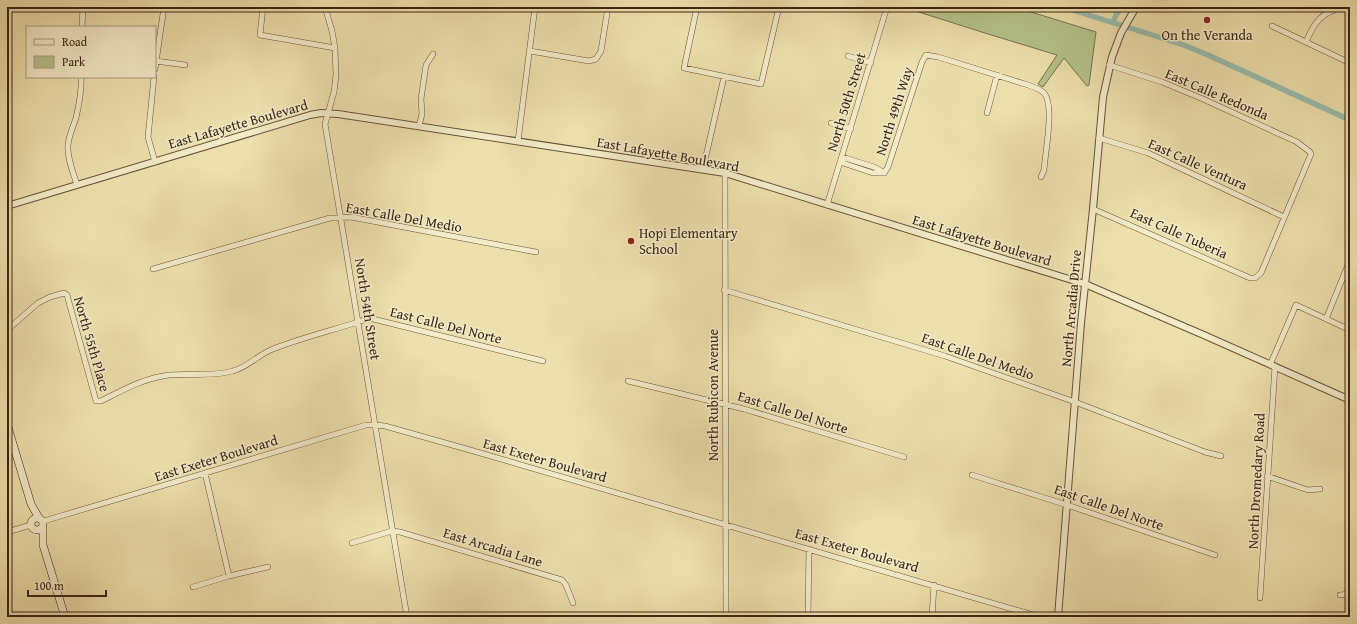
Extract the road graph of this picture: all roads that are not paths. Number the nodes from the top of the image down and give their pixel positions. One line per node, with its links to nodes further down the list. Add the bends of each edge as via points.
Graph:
1 (83, 7): 12 (street)
2 (164, 7): 19 (street)
3 (263, 7): 15 (street, via 260,35)
4 (325, 7): 15 (street, North 54th Street)
5 (535, 7): 16 (street)
6 (608, 7): 16 (street, via 601,50 596,58 589,61)
7 (697, 7): 25 (street, via 684,68)
8 (779, 7): 25 (street, via 761,84)
9 (887, 7): 21 (street, North 50th Street)
10 (1136, 7): 22 (street, North Arcadia Drive, via 1122,31)
11 (1343, 7): 14 (street, via 1323,15 1312,28)
12 (82, 26)
13 (1272, 26): 14 (street)
14 (1306, 42): 20 (street)
15 (335, 48): 28 (street, North 54th Street, via 334,92)
16 (530, 51): 34 (street)
17 (434, 54): 31 (street, via 426,65)
18 (848, 56): 21 (street)
19 (156, 61): 23 (street)
20 (1350, 62)
21 (871, 63): 32 (street, North 50th Street)
22 (1109, 64): 33 (street, North Arcadia Drive); 45 (street, East Calle Redonda, via 1203,99 1297,142 1310,152)
23 (185, 65)
24 (997, 75): 29 (street); 35 (street, North 49th Way, via 926,55 884,173 873,173); 39 (street, via 1040,90 1049,101 1050,113)
25 (724, 77): 37 (street)
26 (81, 78): 40 (street, via 76,118 68,145 68,155)
27 (154, 78): 36 (street, via 148,137)
28 (327, 113): 31 (street, East Lafayette Boulevard); 36 (street, East Lafayette Boulevard, via 310,115); 44 (street, North 54th Street, via 325,124)
29 (987, 113)
30 (831, 123): 32 (street)
31 (420, 126): 34 (street, East Lafayette Boulevard)
32 (850, 129): 35 (street, North 50th Street)
33 (1099, 138): 43 (street, North Arcadia Drive); 45 (street, East Calle Ventura, via 1148,153)
34 (518, 141): 37 (street, East Lafayette Boulevard)
35 (841, 160): 41 (street, North 50th Street)
36 (155, 162): 40 (street, East Lafayette Boulevard)
37 (703, 169): 38 (street, East Lafayette Boulevard)
38 (725, 174): 41 (street, East Lafayette Boulevard); 50 (street, North Rubicon Avenue)
39 (1041, 177)
40 (77, 185): 42 (street, East Lafayette Boulevard)
41 (827, 205): 49 (street, East Lafayette Boulevard)
42 (7, 206)
43 (1093, 209): 45 (street, East Calle Tuberia, via 1250,278 1256,278 1261,273); 49 (street, North Arcadia Drive)
44 (340, 217): 46 (street, East Calle Del Medio); 48 (street, East Calle Del Medio); 52 (street, North 54th Street)
45 (1284, 217)
46 (536, 252)
47 (1350, 260): 51 (street)
48 (153, 269)
49 (1085, 284): 56 (street, East Lafayette Boulevard); 60 (street, North Arcadia Drive)
50 (724, 290): 60 (street, East Calle Del Medio, via 945,356); 61 (street, North Rubicon Avenue)
51 (1326, 319): 54 (street); 56 (street, North Dromedary Road, via 1296,305)
52 (358, 322): 55 (street, East Calle Del Norte, via 369,318); 59 (street, East Calle Del Norte, via 272,349 233,371 156,377); 63 (street, North 54th Street)
53 (7, 330): 59 (street, North 55th Place, via 38,304 50,297 64,293 67,295)
54 (1350, 330)
55 (542, 362)
56 (1273, 366): 58 (street, East Lafayette Boulevard); 68 (street, North Dromedary Road)
57 (628, 380): 61 (street, East Calle Del Norte)
58 (1350, 400)
59 (96, 401)
60 (1075, 402): 64 (street, East Calle Del Medio); 71 (street, North Arcadia Drive)
61 (725, 404): 65 (street, East Calle Del Norte); 73 (street, North Rubicon Avenue)
62 (7, 424): 70 (main road)
63 (375, 424): 66 (street, East Exeter Boulevard); 73 (street, East Exeter Boulevard); 75 (street, North 54th Street)
64 (1221, 456)
65 (904, 458)
66 (205, 473): 72 (street, East Exeter Boulevard); 82 (street)
67 (972, 475): 71 (street, East Calle Del Norte)
68 (1267, 476): 69 (street, via 1308,490); 87 (street, North Dromedary Road)
69 (1320, 489)
70 (31, 504): 72 (main road); 74 (main road)
71 (1067, 505): 80 (street, East Calle Del Norte); 95 (street, North Arcadia Drive)
72 (42, 522): 74 (main road, via 35,518); 74 (main road, via 40,530); 78 (main road)
73 (725, 524): 79 (street, East Exeter Boulevard); 91 (street, North Rubicon Avenue)
74 (32, 525): 76 (street); 78 (main road)
75 (392, 531): 77 (street); 88 (street, East Arcadia Lane, via 562,580); 90 (street, North 54th Street)
76 (7, 532)
77 (352, 543)
78 (43, 545): 89 (main road)
79 (809, 549): 83 (street, East Exeter Boulevard); 92 (street)
80 (1214, 556)
81 (268, 567): 82 (street)
82 (229, 576): 84 (street)
83 (934, 585): 93 (street); 94 (street, East Exeter Boulevard)
84 (193, 587)
85 (1350, 594): 86 (street)
86 (1340, 595)
87 (1260, 598)
88 (573, 603)
89 (65, 617)
90 (407, 617)
91 (726, 617)
92 (808, 617)
93 (932, 617)
94 (1040, 617)
95 (1058, 617)

